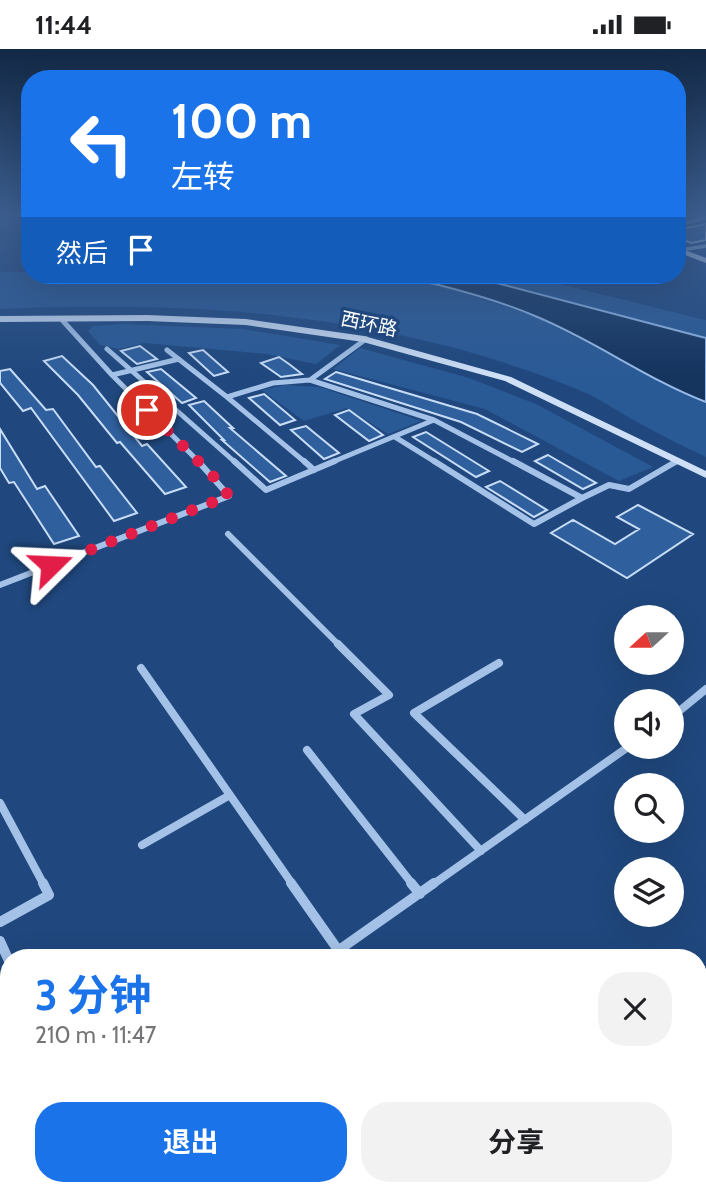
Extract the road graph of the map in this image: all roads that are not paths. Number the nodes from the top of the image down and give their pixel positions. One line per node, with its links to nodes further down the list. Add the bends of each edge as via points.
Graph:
1 (61, 319): 2 (main road, 西环路); 3 (main road, 西环路, via 246,322); 8 (street)
2 (0, 320)
3 (366, 339): 9 (street); 13 (main road, 西环路, via 508,379)
4 (107, 349): 7 (street)
5 (167, 350): 6 (street)
6 (179, 359): 7 (street); 10 (street)
7 (131, 372): 8 (street); 14 (street, via 266,490)
8 (112, 376): 18 (street, via 229,496)
9 (310, 380): 10 (street, via 273,383); 11 (street)
10 (226, 397): 14 (street)
11 (434, 420): 12 (street); 16 (street)
12 (394, 437): 14 (street); 16 (street, via 534,524)
13 (678, 461): 15 (main road, 西环路); 16 (street, via 629,489 609,485)
14 (314, 470)
15 (706, 475)
16 (582, 498)
17 (229, 534): 29 (street, via 389,695 354,714)
18 (0, 585)
19 (499, 663): 27 (street, via 414,713)
20 (141, 668): 25 (street)
21 (706, 689): 22 (street)
22 (684, 707)
23 (307, 750): 30 (street)
24 (614, 757): 27 (street)
25 (230, 795): 28 (street); 32 (street)
26 (0, 803): 31 (street, via 49,895)
27 (525, 820): 29 (street)
28 (142, 845)
29 (481, 851): 30 (street)
30 (420, 894): 33 (street)
31 (0, 922)
32 (338, 949)
33 (348, 949)

